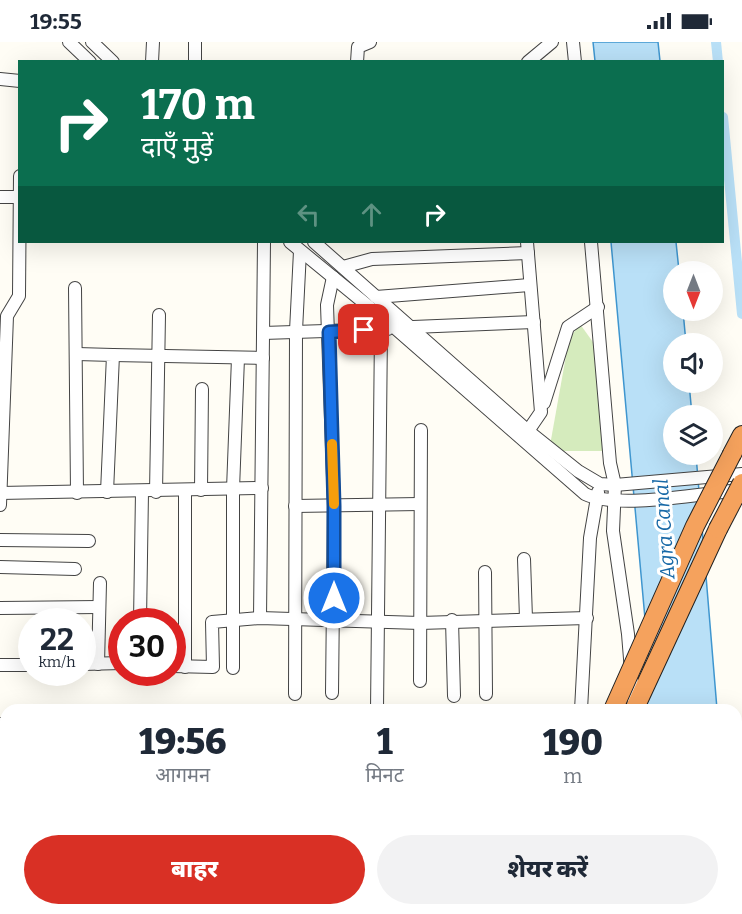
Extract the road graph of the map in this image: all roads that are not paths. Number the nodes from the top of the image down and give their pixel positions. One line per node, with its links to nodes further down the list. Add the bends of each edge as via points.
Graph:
1 (69, 42): 8 (street)
2 (92, 42): 9 (street)
3 (153, 42): 10 (street)
4 (195, 42): 11 (street)
5 (370, 42): 12 (street, via 358,47)
6 (552, 42): 13 (street)
7 (573, 42): 14 (street)
8 (88, 60)
9 (111, 60)
10 (152, 60)
11 (195, 60)
12 (357, 60)
13 (530, 60)
14 (575, 60)
15 (0, 80): 16 (street)
16 (18, 81)
17 (0, 197): 18 (street)
18 (18, 197)
19 (20, 243): 43 (street, via 19,296 7,315)
20 (264, 243): 39 (street)
21 (291, 243): 25 (street)
22 (591, 243): 31 (street)
23 (320, 244): 26 (street)
24 (528, 247): 26 (street, via 372,259); 28 (street)
25 (300, 251): 27 (street); 37 (street)
26 (343, 267): 30 (street)
27 (333, 277): 35 (street); 38 (street, via 327,299)
28 (529, 285): 30 (street); 33 (street)
29 (75, 288): 40 (street)
30 (376, 297): 34 (street)
31 (598, 307): 48 (street, via 568,327); 52 (street)
32 (159, 315): 42 (street)
33 (534, 322): 34 (street); 48 (street)
34 (413, 327): 50 (street)
35 (395, 328): 36 (street); 67 (street, via 585,494)
36 (381, 330): 38 (street); 72 (street)
37 (296, 331): 38 (street); 39 (street); 70 (street)
38 (329, 332): 71 (street)
39 (263, 333): 45 (street)
40 (77, 354): 41 (street); 65 (street)
41 (113, 355): 42 (street); 62 (street)
42 (158, 357): 44 (street); 64 (street)
43 (3, 358): 47 (street)
44 (238, 358): 45 (street); 58 (street)
45 (263, 358): 57 (street)
46 (202, 389): 59 (street)
47 (2, 395): 66 (street)
48 (541, 412): 50 (street)
49 (421, 430): 69 (street)
50 (528, 431): 55 (street)
51 (742, 435): 107 (highway, bridge, via 695,526)
52 (610, 463): 55 (street); 56 (street)
53 (742, 474): 56 (street)
54 (742, 483): 109 (highway, bridge)
55 (600, 484): 56 (street); 67 (street)
56 (620, 485): 68 (street)
57 (262, 488): 58 (street); 84 (street)
58 (233, 489): 59 (street); 90 (street)
59 (201, 490): 61 (street)
60 (742, 490): 68 (street, bridge)
61 (184, 491): 64 (street); 83 (street)
62 (107, 492): 63 (street); 65 (street)
63 (142, 492): 64 (street); 82 (street)
64 (156, 492)
65 (77, 493): 66 (street)
66 (0, 497)
67 (596, 499): 68 (street); 86 (street, via 590,538)
68 (619, 501): 108 (street, via 613,531)
69 (419, 504): 72 (street); 93 (street)
70 (295, 506): 71 (street); 85 (street)
71 (334, 506): 72 (street); 91 (street)
72 (378, 506): 92 (street)
73 (0, 540): 74 (street)
74 (89, 542)
75 (524, 559): 87 (street)
76 (0, 567): 77 (street)
77 (75, 569)
78 (484, 572): 89 (street)
79 (100, 583): 80 (street)
80 (99, 607): 81 (street); 94 (street)
81 (0, 608)
82 (140, 608)
83 (181, 608)
84 (260, 618): 85 (street); 90 (street)
85 (296, 618): 91 (street); 102 (street)
86 (587, 618): 87 (street); 106 (street)
87 (526, 619): 89 (street)
88 (452, 620): 89 (street); 93 (street); 104 (street)
89 (484, 620): 103 (street)
90 (232, 621): 98 (street, via 212,622 213,667); 99 (street)
91 (334, 621): 92 (street); 101 (street)
92 (378, 623): 93 (street); 105 (street)
93 (420, 623): 100 (street)
94 (98, 664): 95 (street)
95 (108, 664)
96 (0, 665): 97 (street)
97 (18, 665)
98 (186, 667)
99 (233, 668)
100 (420, 681)
101 (332, 693)
102 (295, 694)
103 (486, 694)
104 (454, 696)
105 (377, 704)
106 (581, 704)
107 (616, 704)
108 (634, 704)
109 (637, 704)

